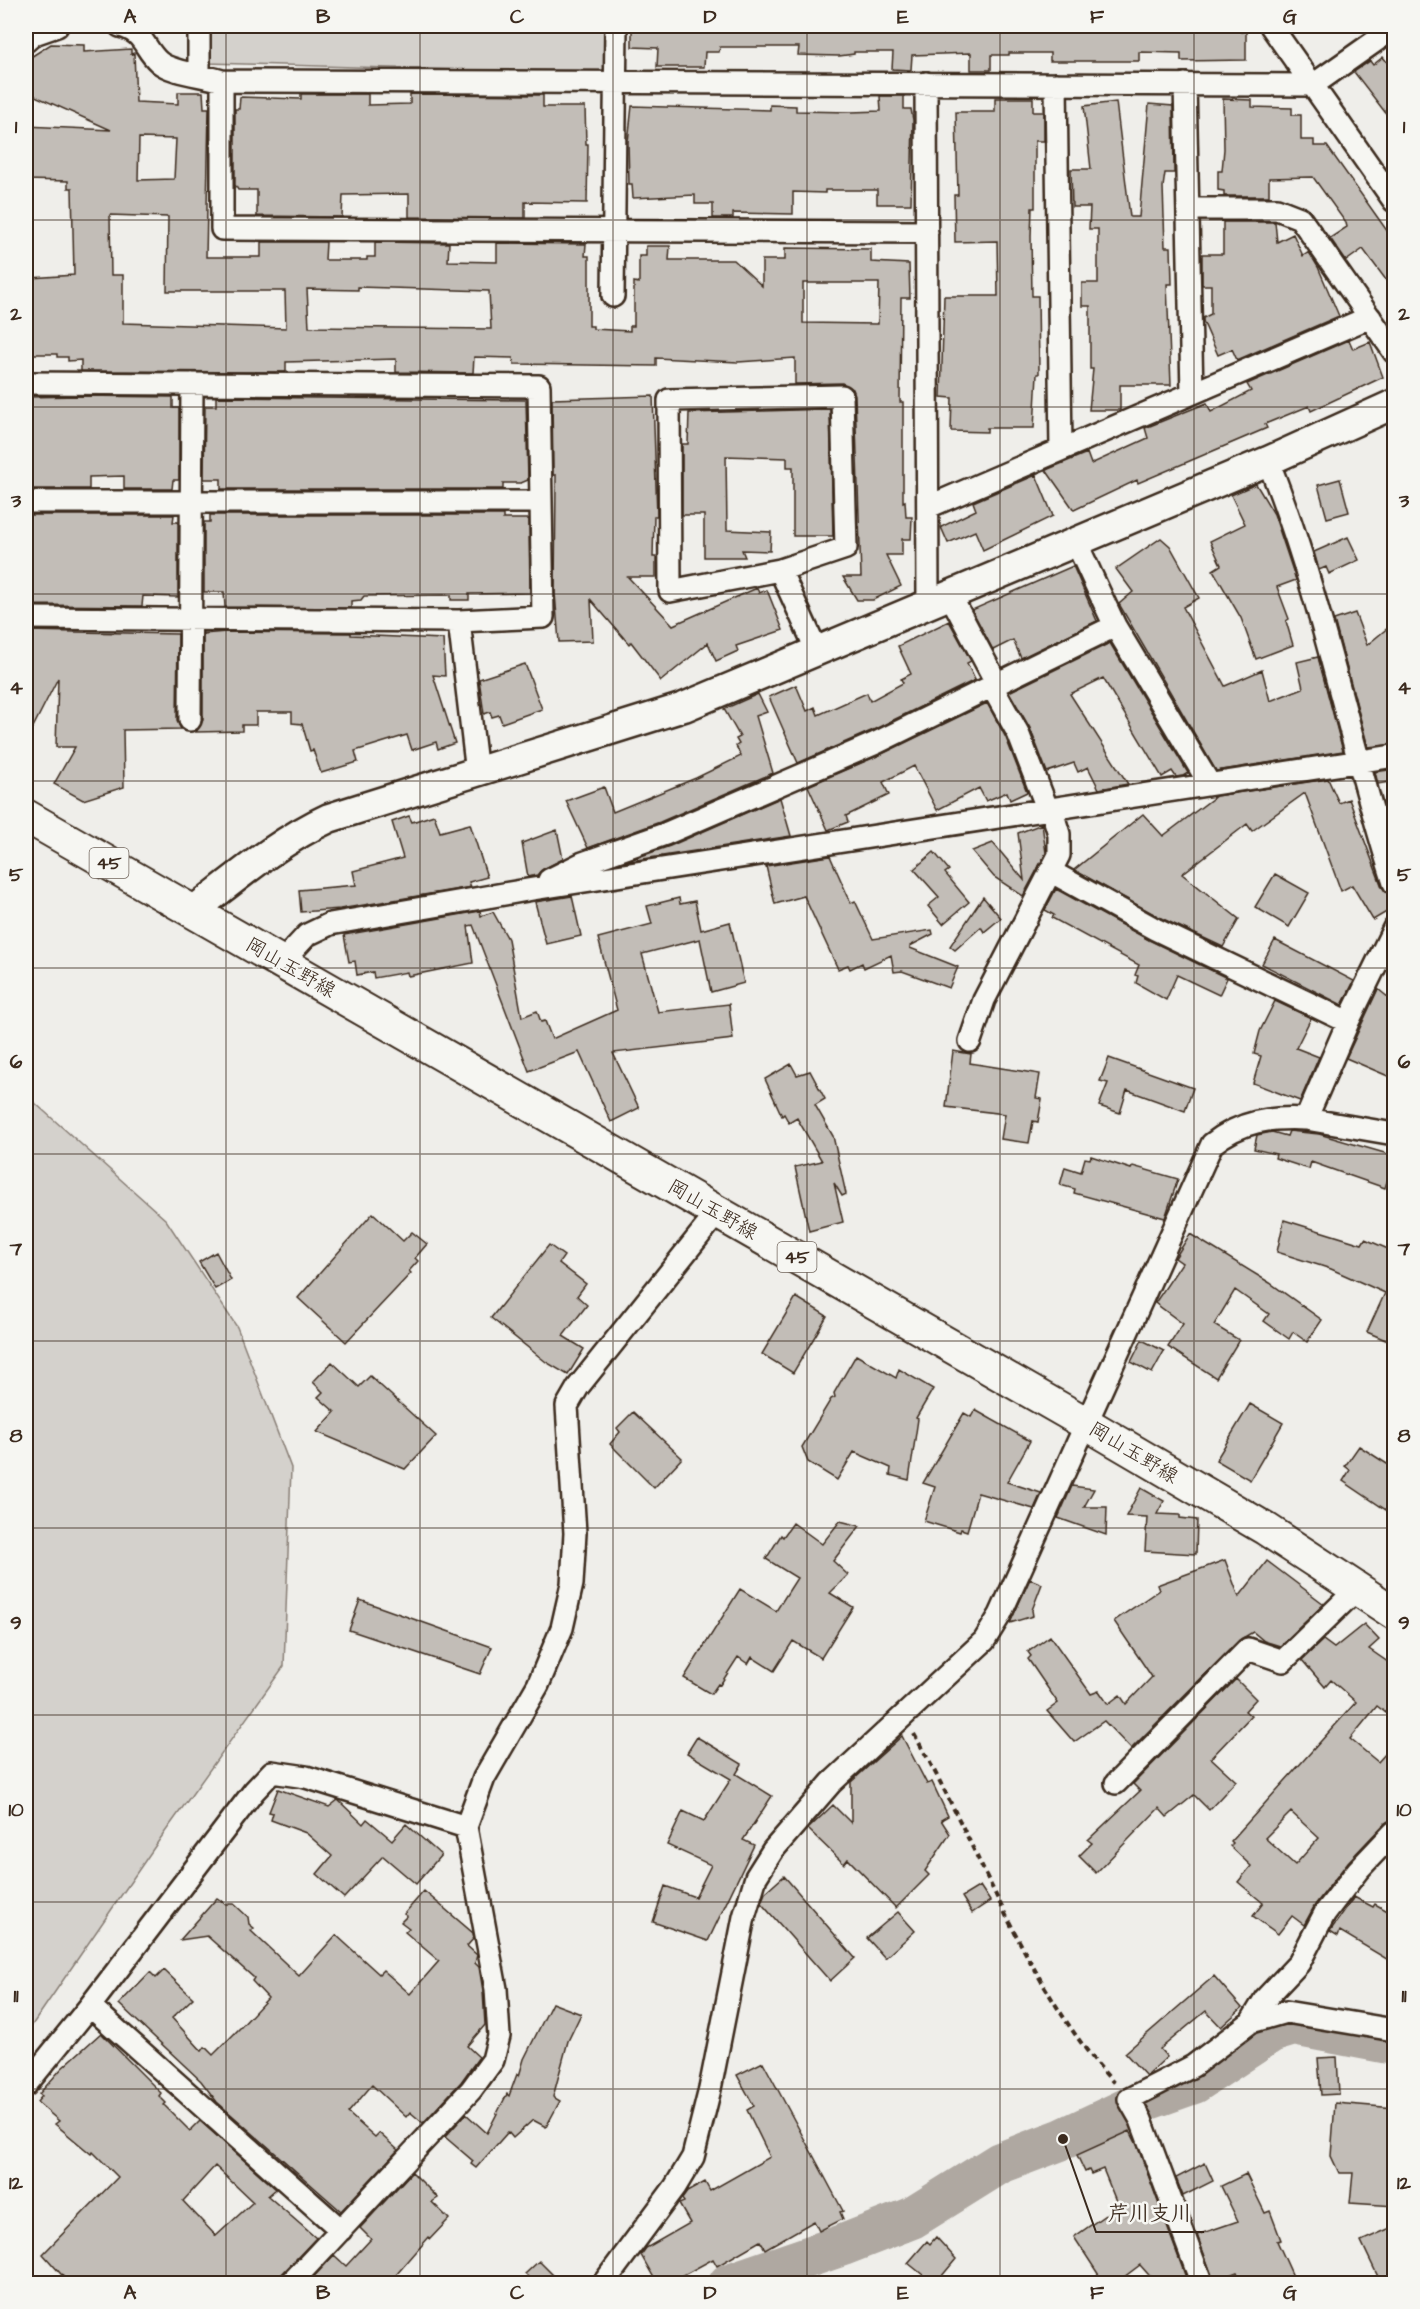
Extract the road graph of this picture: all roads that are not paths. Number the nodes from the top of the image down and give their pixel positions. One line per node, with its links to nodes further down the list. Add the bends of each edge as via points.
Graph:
1 (57, 26): 6 (street)
2 (120, 26): 8 (street, via 145,40 158,62 174,71)
3 (199, 26): 8 (street)
4 (616, 26): 10 (street)
5 (1271, 26): 14 (street)
6 (31, 34)
7 (1393, 34): 14 (street)
8 (199, 73): 9 (street)
9 (222, 81): 10 (street); 17 (street, via 222,229)
10 (615, 82): 11 (street); 17 (street)
11 (926, 83): 12 (street); 18 (street)
12 (1056, 84): 13 (street); 26 (street)
13 (1185, 84): 14 (street); 16 (street)
14 (1313, 85): 15 (street)
15 (1395, 201)
16 (1188, 208): 20 (street, via 1277,209 1299,218); 24 (street)
17 (614, 230): 18 (street); 19 (street)
18 (927, 232): 31 (street)
19 (613, 296)
20 (1370, 317): 21 (street); 24 (street)
21 (1395, 352)
22 (26, 383): 23 (street)
23 (192, 384): 29 (street); 30 (street, via 539,386)
24 (1192, 393): 26 (street)
25 (1395, 405): 27 (street)
26 (1061, 450): 31 (street)
27 (1268, 461): 32 (street); 43 (street, via 1317,599)
28 (26, 502): 29 (street)
29 (191, 502): 30 (street); 36 (street)
30 (540, 502): 37 (street, via 543,617)
31 (928, 507): 34 (street)
32 (1076, 542): 34 (street); 38 (street)
33 (780, 570): 33 (street, via 670,591 669,400 842,396 846,548); 39 (street)
34 (939, 600): 39 (street); 40 (street)
35 (26, 618): 36 (street)
36 (190, 618): 37 (street); 41 (street)
37 (459, 621): 44 (street)
38 (1115, 626): 40 (street); 45 (street)
39 (817, 651): 44 (street, via 684,706)
40 (994, 684): 46 (street); 50 (street, via 876,743 665,834 583,863)
41 (190, 720)
42 (1395, 756): 43 (street)
43 (1357, 762): 45 (street); 49 (street)
44 (477, 773): 51 (street, via 329,818 303,830)
45 (1209, 783): 46 (street)
46 (1049, 808): 48 (street, via 1059,834 1059,855); 50 (street)
47 (26, 816): 51 (main road, 岡山玉野線 / 45)
48 (1050, 872): 54 (street, via 1155,929); 55 (street, via 984,1000)
49 (1395, 883)
50 (533, 889): 53 (street, via 330,924 307,934)
51 (193, 911): 53 (main road, 岡山玉野線 / 45)
52 (1395, 928): 54 (street)
53 (282, 962): 58 (main road, 岡山玉野線 / 45)
54 (1348, 1022): 56 (street)
55 (970, 1041)
56 (1306, 1119): 57 (street); 59 (street, via 1274,1118 1228,1132 1212,1144)
57 (1395, 1134)
58 (718, 1212): 59 (main road, 岡山玉野線 / 45); 63 (street, via 567,1406 575,1533 572,1584 562,1628 538,1685 484,1778)
59 (1087, 1424): 60 (main road, 岡山玉野線 / 45, via 1266,1529); 71 (street, via 1000,1615 984,1641 800,1816 756,1877 693,2157)
60 (1357, 1589): 61 (main road, 岡山玉野線 / 45); 62 (street, via 1283,1661 1248,1648)
61 (1395, 1613)
62 (1116, 1783)
63 (466, 1827): 65 (street, via 306,1777 272,1772); 69 (street, via 496,1989 499,2036 493,2060 471,2090)
64 (1395, 1832): 66 (street, via 1324,1913 1299,1963 1265,1999)
65 (90, 2006): 68 (street); 69 (street)
66 (1251, 2022): 67 (street, via 1286,2012); 72 (street, via 1193,2066 1129,2099 1141,2120)
67 (1395, 2030)
68 (26, 2085)
69 (341, 2229): 70 (street)
70 (290, 2283)
71 (603, 2283)
72 (1202, 2283)

